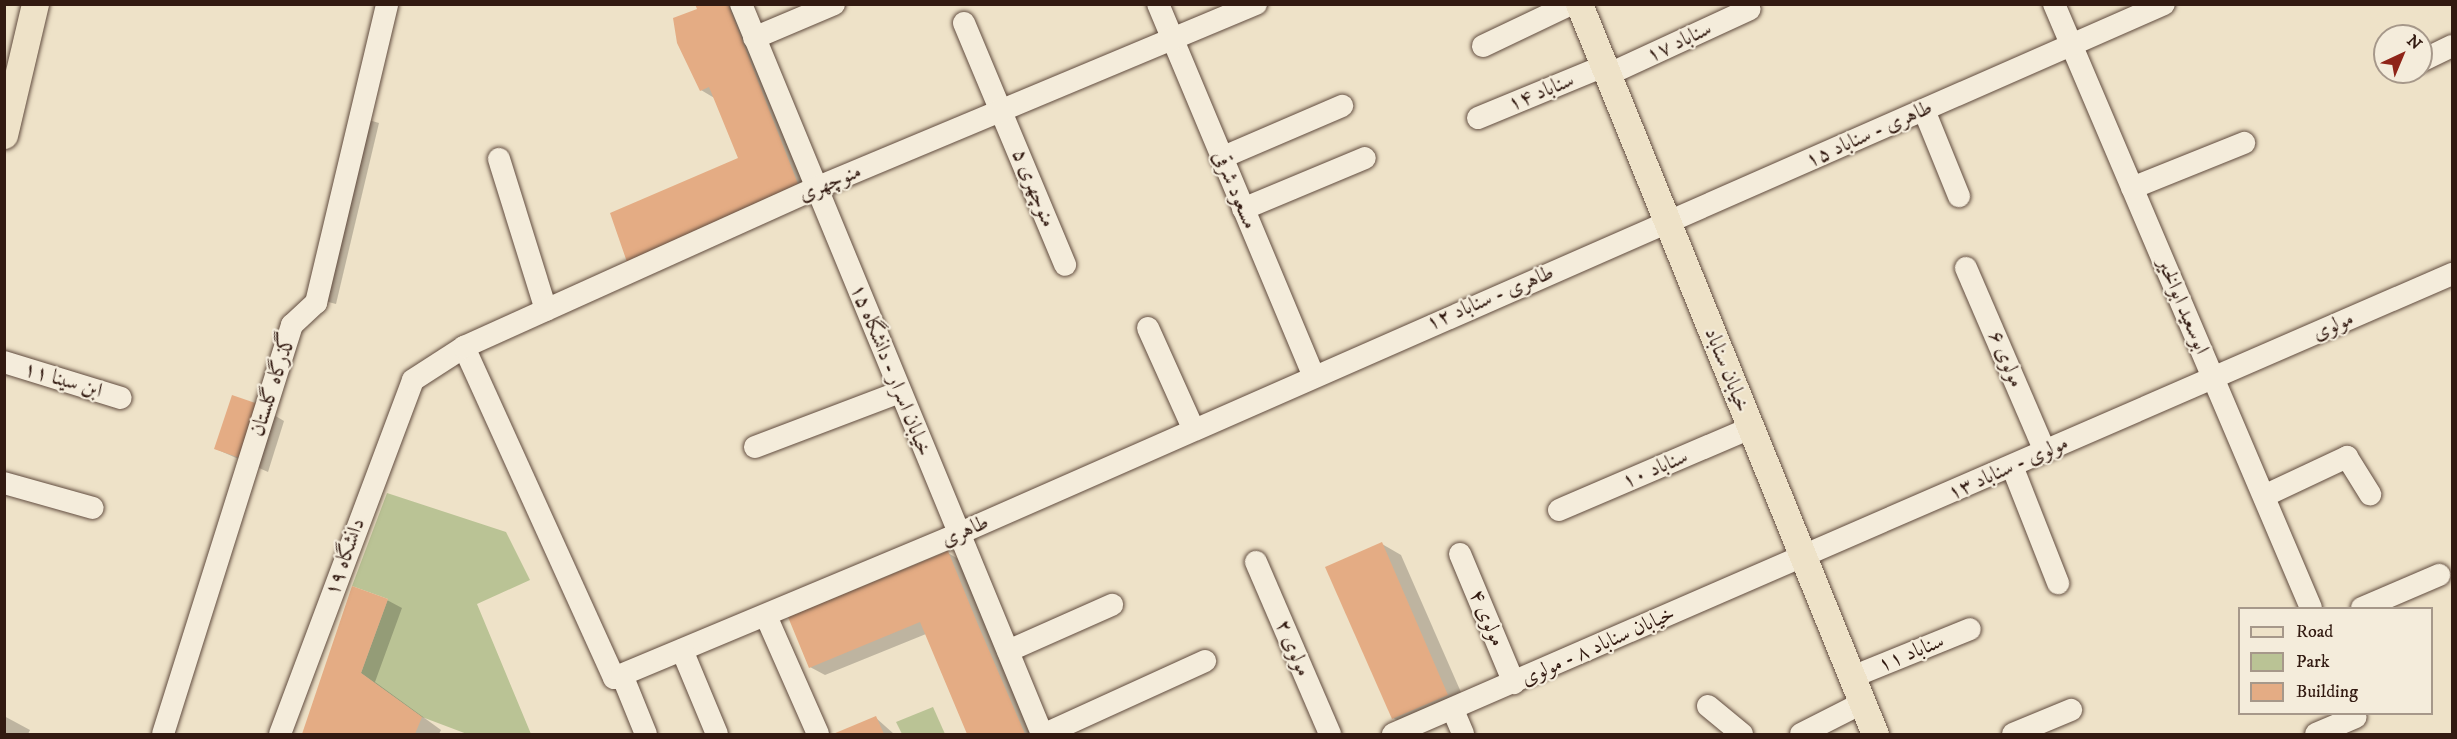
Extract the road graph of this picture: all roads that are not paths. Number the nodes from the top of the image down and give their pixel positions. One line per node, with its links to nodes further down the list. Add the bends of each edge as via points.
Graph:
1 (35, 4): 20 (main road)
2 (387, 4): 79 (street, گذرگاه گلستان, via 316,303 292,325)
3 (741, 4): 13 (street, خیابان اسرار - دانشگاه ۱۵)
4 (834, 4): 13 (street)
5 (1158, 4): 14 (street, مسعود شرقی)
6 (1256, 4): 14 (street, منوچهری)
7 (1572, 4): 16 (street)
8 (1579, 4): 19 (main road, خیابان سناباد)
9 (2054, 4): 15 (street, ابوسعید ابوالخیر)
10 (2164, 4): 15 (street)
11 (1750, 9): 19 (street, سناباد ۱۷)
12 (964, 23): 23 (street, منوچهری ۵)
13 (754, 38): 30 (street, خیابان اسرار - دانشگاه ۱۵)
14 (1172, 41): 23 (street, منوچهری); 27 (street, مسعود شرقی)
15 (2072, 45): 22 (street, طاهری - سناباد ۱۵); 31 (street, ابوسعید ابوالخیر)
16 (1483, 46)
17 (2452, 46): 18 (street)
18 (2433, 55)
19 (1606, 71): 24 (street, سناباد ۱۴); 34 (main road, خیابان سناباد)
20 (11, 75): 25 (main road)
21 (1342, 106): 27 (street)
22 (1924, 110): 32 (street); 34 (street, طاهری - سناباد ۱۵)
23 (1003, 111): 30 (street, منوچهری); 35 (street, منوچهری ۵)
24 (1478, 118)
25 (4, 135)
26 (2244, 143): 31 (street)
27 (1221, 158): 33 (street, مسعود شرقی)
28 (1365, 158): 33 (street)
29 (499, 159): 38 (street)
30 (816, 188): 38 (street, منوچهری); 45 (street, خیابان اسرار - دانشگاه ۱۵)
31 (2132, 188): 43 (street, ابوسعید ابوالخیر)
32 (1959, 196)
33 (1243, 209): 42 (street, مسعود شرقی)
34 (1667, 222): 42 (street, طاهری - سناباد ۱۲); 48 (main road, خیابان سناباد)
35 (1065, 265)
36 (1966, 268): 50 (street, مولوی ۶)
37 (2452, 274): 43 (street, مولوی)
38 (546, 310): 40 (street, منوچهری)
39 (1148, 328): 47 (street)
40 (464, 347): 44 (street, منوچهری); 71 (street)
41 (4, 362): 46 (street, ابن سینا ۱۱)
42 (1313, 375): 47 (street, طاهری)
43 (2213, 378): 50 (street, مولوی - سناباد ۱۳); 54 (street, ابوسعید ابوالخیر)
44 (413, 380): 80 (street, دانشگاه ۱۹)
45 (900, 392): 49 (street); 57 (street, خیابان اسرار - دانشگاه ۱۵)
46 (121, 398)
47 (1193, 428): 57 (street, طاهری)
48 (1750, 428): 56 (street, سناباد ۱۰); 59 (main road, خیابان سناباد)
49 (755, 447)
50 (2045, 451): 51 (street, مولوی - سناباد ۱۳)
51 (2012, 466): 59 (street, مولوی - سناباد ۱۳); 62 (street)
52 (4, 483): 55 (street)
53 (2370, 494): 54 (street, via 2347,457)
54 (2264, 496): 64 (street, ابوسعید ابوالخیر)
55 (93, 508)
56 (1559, 510)
57 (958, 534): 66 (street, طاهری); 69 (street, خیابان اسرار - دانشگاه ۱۵)
58 (1460, 554): 73 (street, مولوی ۴)
59 (1803, 557): 72 (main road, خیابان سناباد); 73 (street, خیابان سناباد ۸ - مولوی)
60 (1256, 562): 85 (street, مولوی ۲)
61 (2439, 575): 65 (street)
62 (2058, 583)
63 (1112, 605): 69 (street)
64 (2310, 607)
65 (2367, 607)
66 (766, 616): 68 (street, طاهری); 83 (street)
67 (1970, 629): 72 (street, سناباد ۱۱)
68 (682, 650): 71 (street, طاهری); 82 (street)
69 (1008, 651): 84 (street, خیابان اسرار - دانشگاه ۱۵)
70 (1204, 661): 84 (street)
71 (618, 676): 81 (street)
72 (1852, 677): 74 (main road, خیابان سناباد)
73 (1514, 683): 76 (street, خیابان سناباد ۸ - مولوی)
74 (1862, 703): 89 (street); 90 (main road, خیابان سناباد)
75 (1708, 706): 88 (street)
76 (1453, 710): 86 (street, خیابان سناباد ۸ - مولوی); 87 (street)
77 (2071, 710): 91 (street)
78 (2358, 722): 92 (street)
79 (163, 735)
80 (280, 735)
81 (646, 735)
82 (717, 735)
83 (818, 735)
84 (1043, 735)
85 (1330, 735)
86 (1393, 735)
87 (1463, 735)
88 (1742, 735)
89 (1802, 735)
90 (1875, 735)
91 (2013, 735)
92 (2316, 735)

